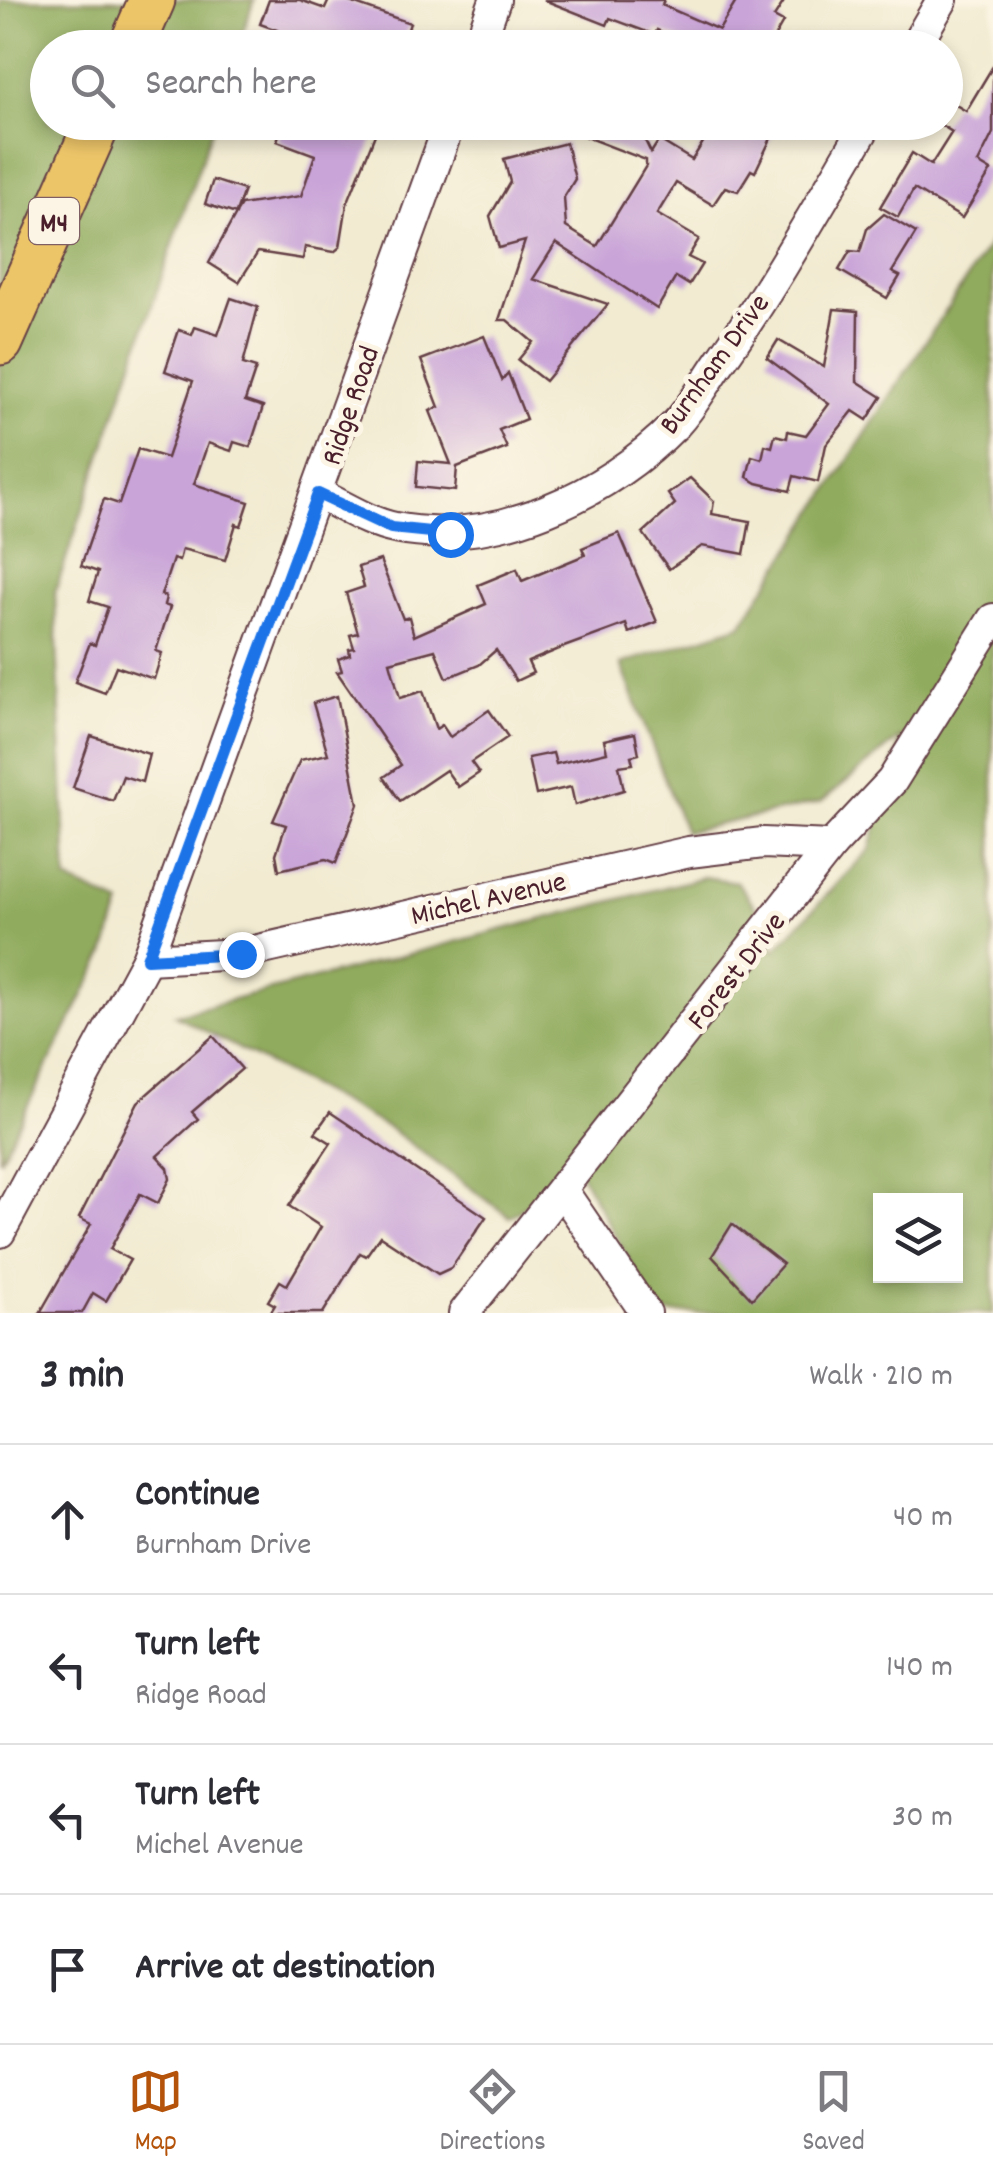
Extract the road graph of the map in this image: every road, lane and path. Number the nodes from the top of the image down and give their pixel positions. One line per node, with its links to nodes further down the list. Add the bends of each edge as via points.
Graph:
1 (152, 0): 4 (highway)
2 (495, 0): 5 (street)
3 (942, 0): 6 (street)
4 (139, 30)
5 (484, 30)
6 (924, 30)
7 (90, 140): 10 (highway, M4)
8 (444, 140): 11 (street, Ridge Road)
9 (857, 140): 11 (street, Burnham Drive, via 734,343 678,422 627,466 509,524 450,534 391,528)
10 (0, 342)
11 (318, 494): 14 (street, Ridge Road)
12 (993, 619): 13 (street, Forest Drive, via 892,781)
13 (831, 846): 14 (street, Michel Avenue, via 729,845 241,954); 15 (street, Forest Drive)
14 (147, 959): 16 (street, Ridge Road)
15 (562, 1190): 17 (street, Forest Drive); 18 (street)
16 (0, 1232)
17 (464, 1313)
18 (646, 1313)

